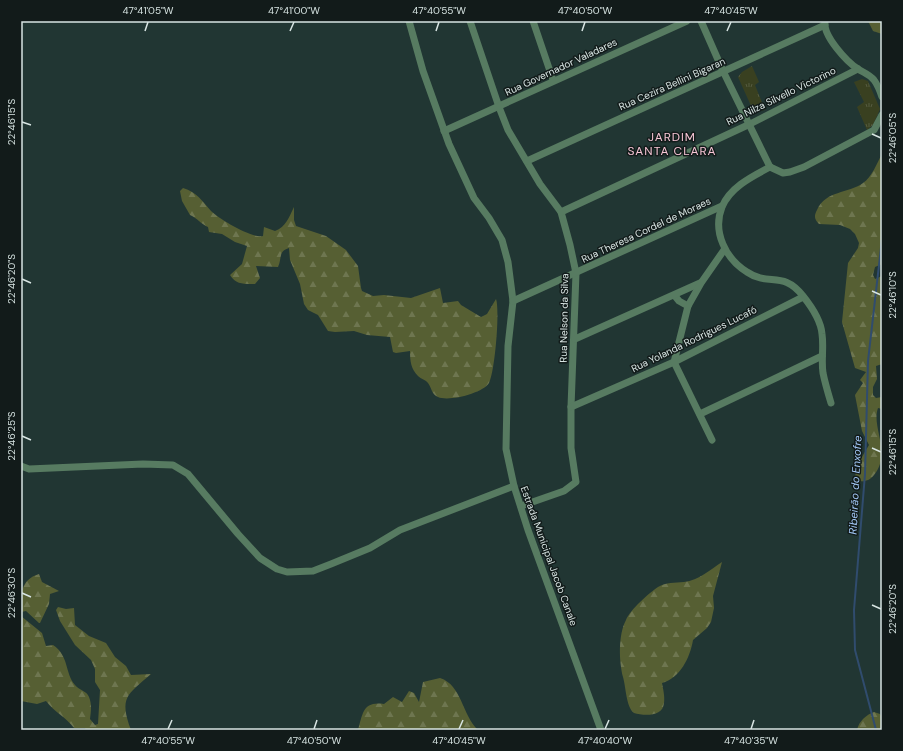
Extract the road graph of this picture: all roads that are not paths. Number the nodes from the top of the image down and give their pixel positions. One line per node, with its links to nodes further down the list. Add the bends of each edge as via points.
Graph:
1 (409, 21): 14 (street, Estrada Municipal Jacob Canale, via 423,72)
2 (470, 21): 11 (street, Rua Nelson da Silva)
3 (533, 21): 9 (street)
4 (687, 21): 9 (street, Rua Governador Valadares)
5 (701, 21): 8 (street)
6 (825, 23): 7 (street, via 830,39 842,55); 8 (street, Rua Cezira Bellini Bigaran)
7 (858, 69): 10 (street, via 875,80); 13 (street, Rua Nilza Silvello Victorino)
8 (723, 71): 13 (street); 15 (street, Rua Cezira Bellini Bigaran)
9 (553, 80): 11 (street, Rua Governador Valadares)
10 (882, 97)
11 (499, 107): 14 (street, Rua Governador Valadares); 15 (street, Rua Nelson da Silva, via 508,130)
12 (882, 115): 16 (street, via 874,130 804,167 783,173)
13 (750, 124): 16 (street); 18 (street, Rua Nilza Silvello Victorino)
14 (444, 131): 24 (street, Estrada Municipal Jacob Canale, via 474,198 502,240 508,262)
15 (526, 161): 18 (street, Rua Nelson da Silva)
16 (770, 167): 17 (street, via 745,181)
17 (722, 206): 19 (street, via 720,239); 20 (street, Rua Theresa Cordel de Moraes)
18 (561, 212): 20 (street, Rua Nelson da Silva)
19 (724, 250): 21 (street); 23 (street, via 747,272 766,279 786,281)
20 (576, 273): 24 (street, Rua Theresa Cordel de Moraes); 26 (street, Rua Nelson da Silva)
21 (701, 283): 22 (street); 25 (street)
22 (674, 296): 25 (street); 26 (street)
23 (803, 297): 27 (street, via 822,333); 28 (street, Rua Yolanda Rodrigues Lucafó)
24 (512, 300): 34 (street, Estrada Municipal Jacob Canale, via 508,346 506,449)
25 (688, 306): 28 (street)
26 (574, 339): 30 (street, Rua Nelson da Silva)
27 (822, 356): 29 (street, via 823,374); 31 (street)
28 (674, 362): 30 (street, Rua Yolanda Rodrigues Lucafó); 31 (street)
29 (831, 403)
30 (571, 407): 35 (street, Rua Nelson da Silva, via 571,448 576,482 564,491)
31 (700, 414): 32 (street)
32 (712, 440)
33 (21, 466): 34 (street, via 29,469 173,465 188,474 260,558 287,572 313,571 370,548 400,530)
34 (514, 486): 35 (street, Estrada Municipal Jacob Canale)
35 (521, 506): 36 (street, Estrada Municipal Jacob Canale)
36 (601, 730)

